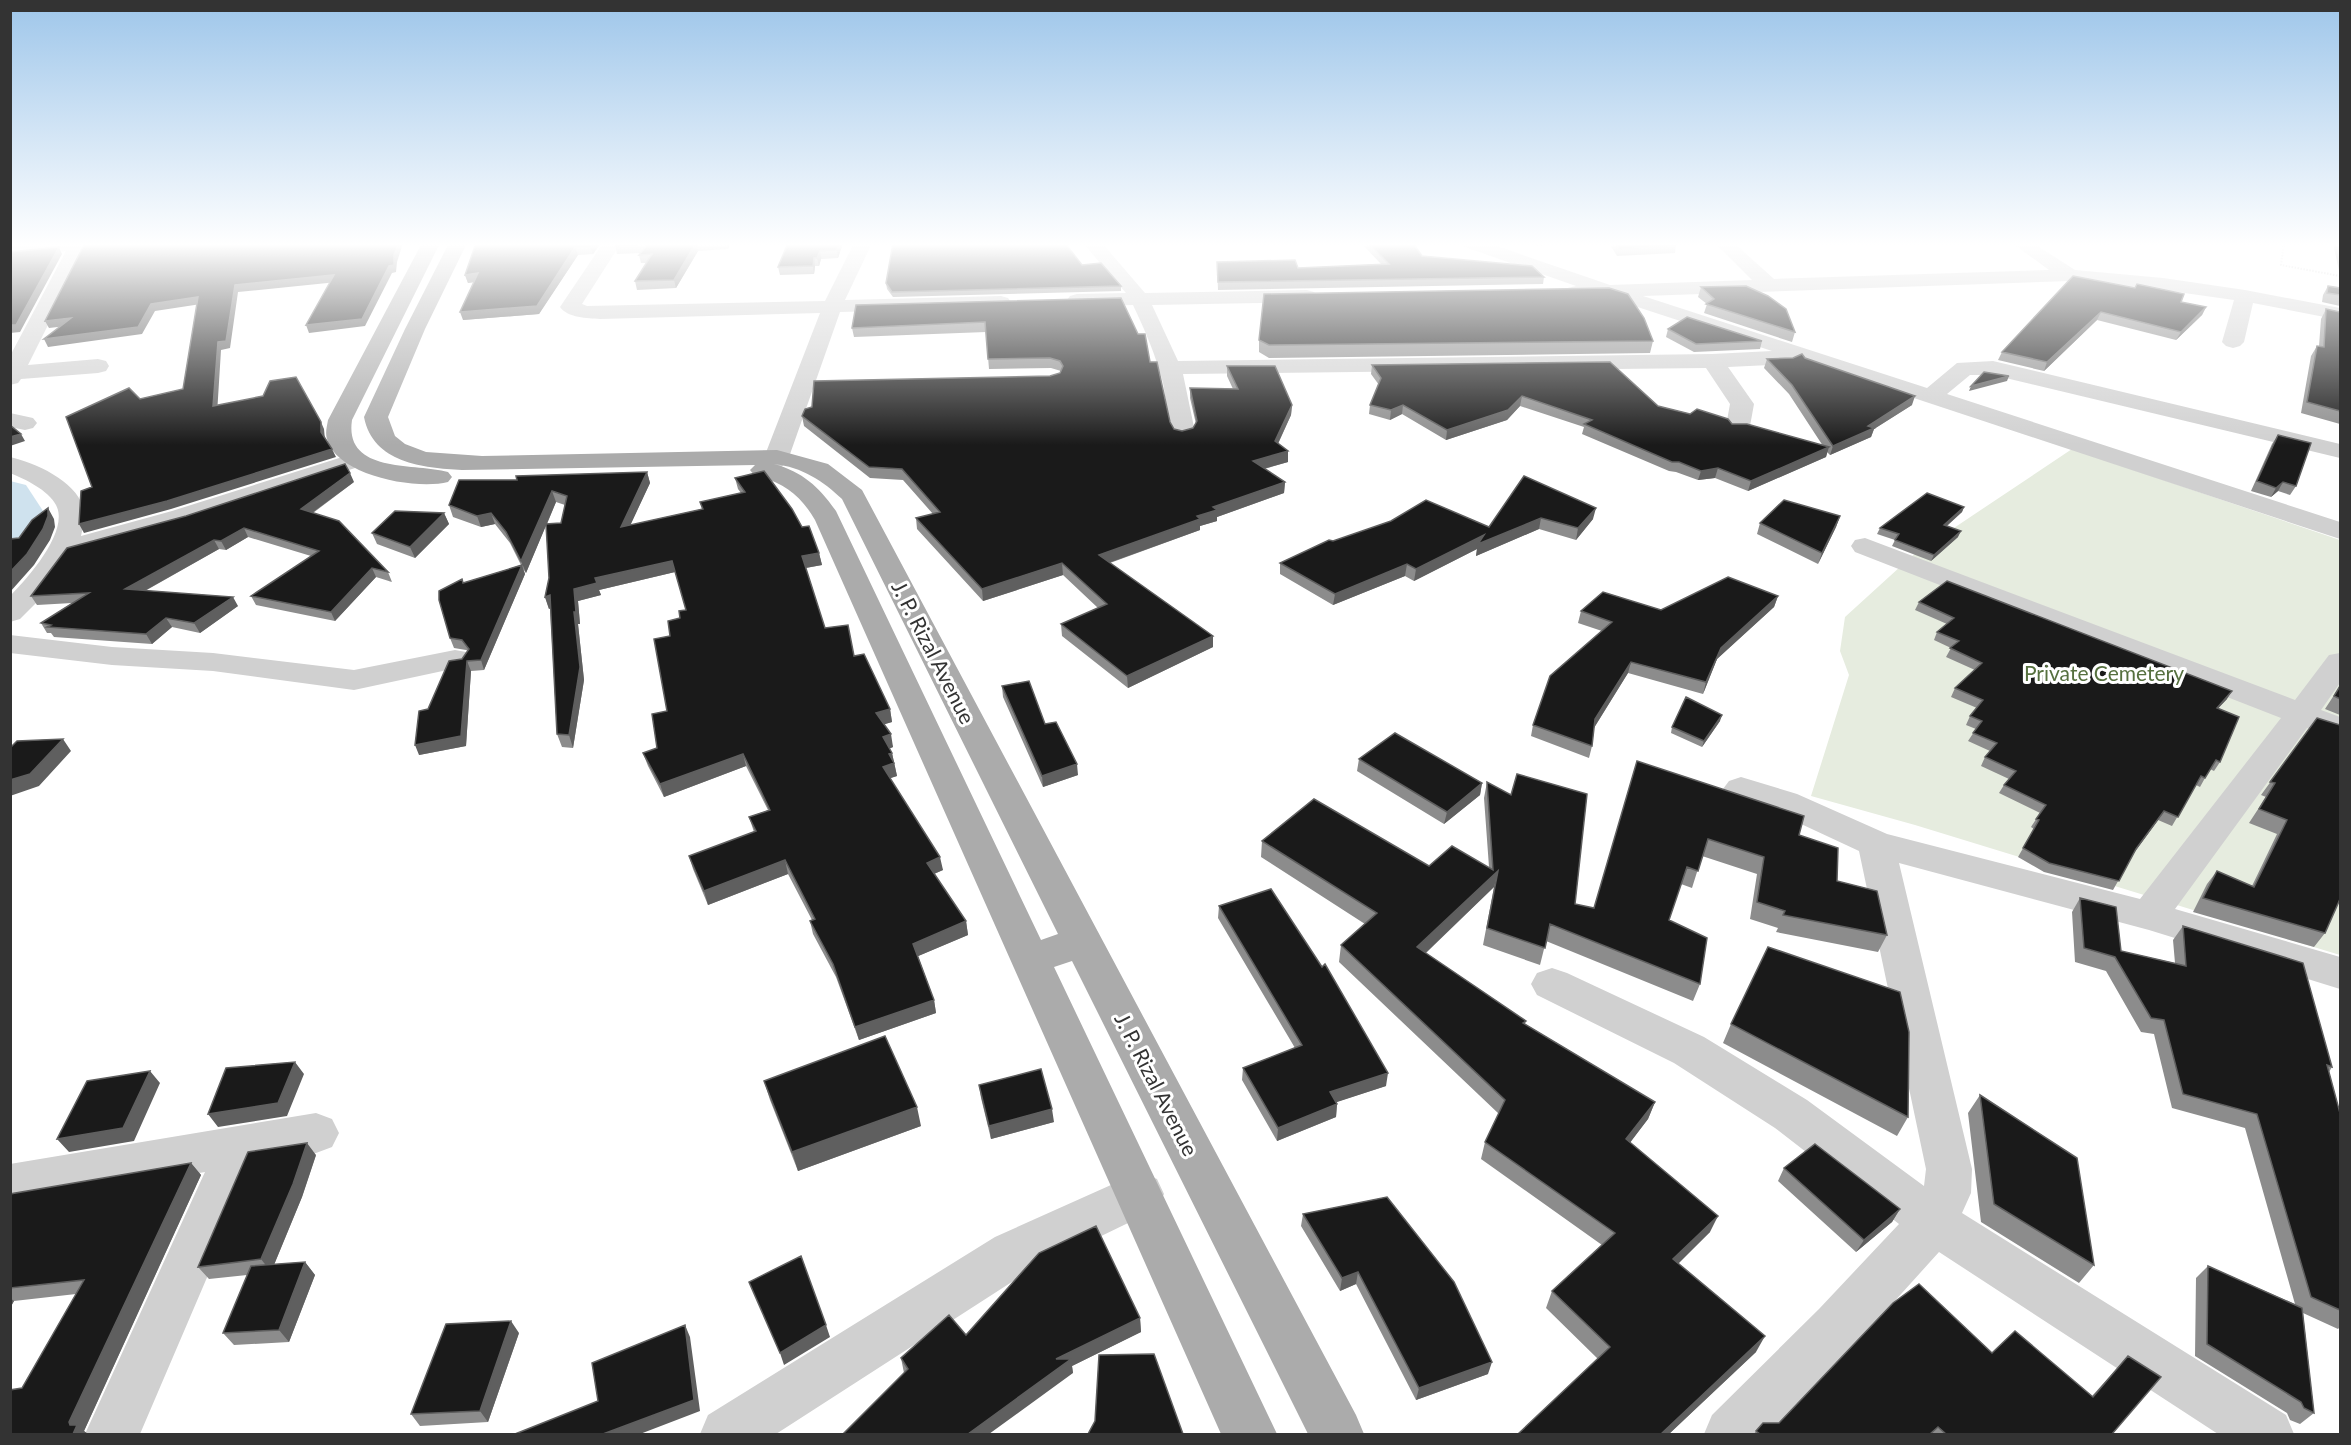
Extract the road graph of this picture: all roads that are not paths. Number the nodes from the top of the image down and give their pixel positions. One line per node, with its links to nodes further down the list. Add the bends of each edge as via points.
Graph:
1 (48, 310): 19 (street)
2 (395, 310): 13 (main road)
3 (424, 310): 12 (main road, J. P. Rizal Avenue)
4 (580, 310): 5 (street)
5 (675, 310)
6 (831, 310): 21 (street)
7 (1144, 310): 18 (street)
8 (1669, 310): 15 (street)
9 (2241, 310): 14 (street)
10 (2321, 310): 11 (street)
11 (2340, 314)
12 (415, 329): 13 (main road); 28 (main road, J. P. Rizal Avenue, via 376,417 378,433 412,456 492,463)
13 (383, 332): 26 (main road, via 340,420 339,437 345,451)
14 (2233, 342)
15 (1808, 356): 16 (street); 22 (street)
16 (1712, 361): 18 (street); 23 (street, via 1740,399)
17 (98, 366): 19 (street)
18 (1171, 368): 24 (street)
19 (11, 375)
20 (828, 381): 21 (street)
21 (804, 382): 28 (street)
22 (1931, 396): 25 (street, via 1965,368 1993,368); 30 (street)
23 (1738, 426)
24 (1183, 432)
25 (2340, 451)
26 (355, 460): 28 (main road, J. P. Rizal Avenue, via 388,472 460,478); 32 (street, via 181,517)
27 (10, 464): 32 (street, via 60,490 71,507 71,526)
28 (772, 464): 29 (main road, J. P. Rizal Avenue, via 803,486); 29 (main road, J. P. Rizal Avenue, via 806,462 825,470)
29 (836, 500): 33 (main road, J. P. Rizal Avenue); 34 (main road, J. P. Rizal Avenue)
30 (2340, 531)
31 (1865, 546): 39 (street)
32 (59, 550): 35 (street, via 50,570)
33 (905, 595): 34 (main road); 41 (main road, J. P. Rizal Avenue)
34 (865, 605): 42 (main road, J. P. Rizal Avenue)
35 (10, 613)
36 (10, 644): 37 (street, via 354,680)
37 (455, 659)
38 (2340, 662): 39 (street)
39 (2301, 713): 40 (street); 45 (street)
40 (2340, 729)
41 (985, 751): 42 (main road); 46 (main road, J. P. Rizal Avenue)
42 (939, 764): 47 (main road, J. P. Rizal Avenue)
43 (1741, 789): 44 (street, via 1784,802)
44 (1876, 844): 45 (street); 54 (street, via 1949,1169 1947,1193)
45 (2149, 916): 48 (street)
46 (1083, 940): 47 (main road); 58 (main road, J. P. Rizal Avenue)
47 (1030, 960): 53 (main road, J. P. Rizal Avenue)
48 (2340, 973)
49 (1552, 984): 54 (street, via 1689,1050 1791,1114)
50 (316, 1133): 51 (street)
51 (240, 1147): 52 (street); 55 (street)
52 (10, 1185)
53 (1140, 1194): 56 (street, via 1012,1254); 57 (main road, J. P. Rizal Avenue)
54 (1934, 1222): 59 (street); 60 (street)
55 (112, 1434)
56 (727, 1434)
57 (1249, 1434)
58 (1337, 1434)
59 (1731, 1434)
60 (2267, 1434)

